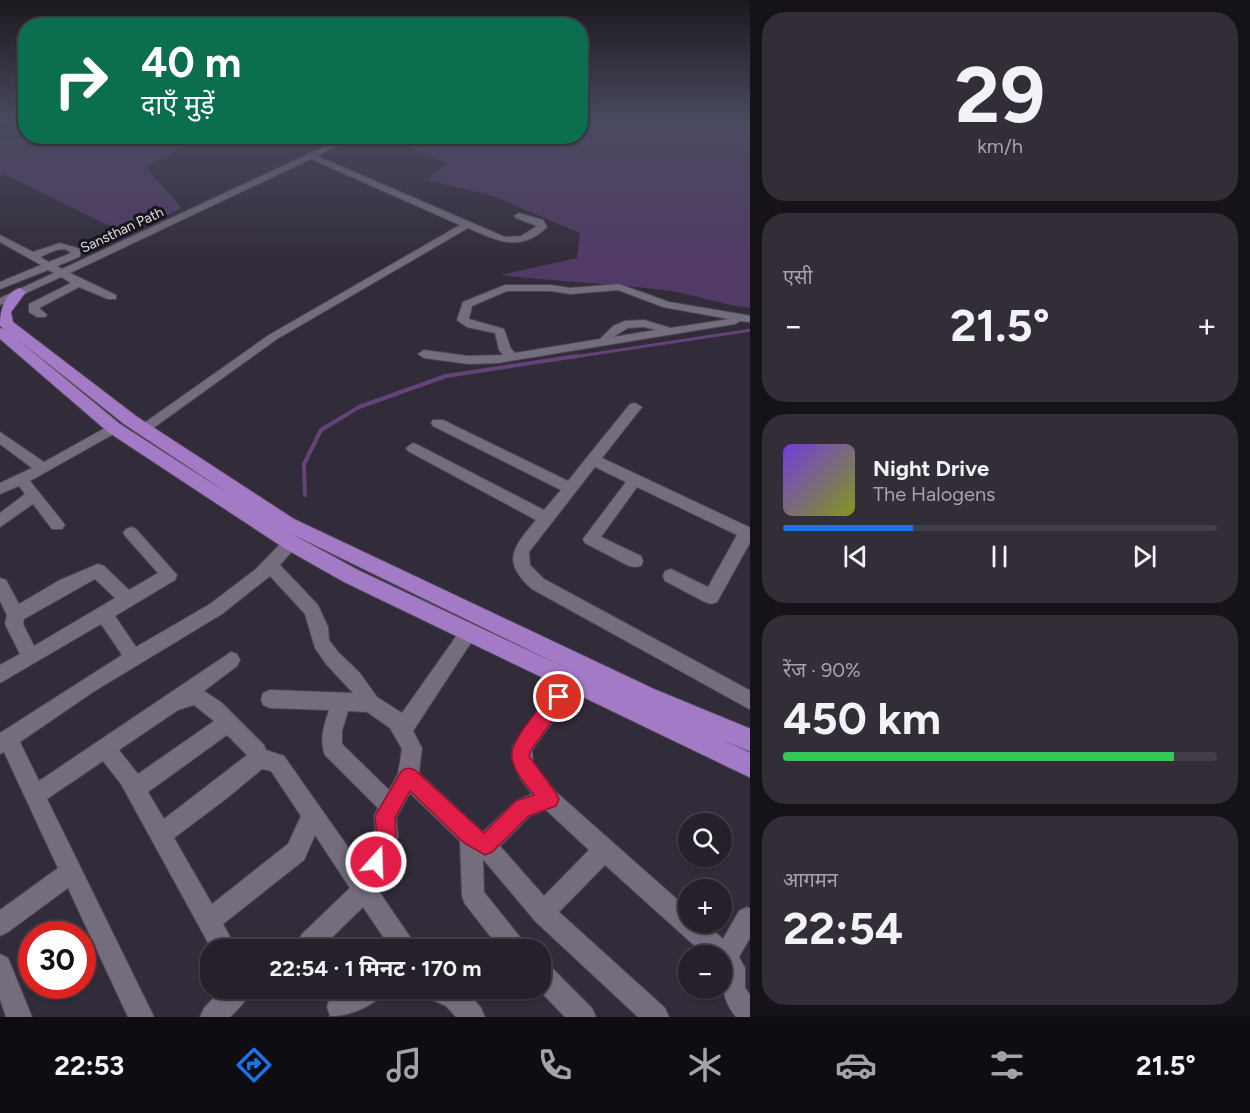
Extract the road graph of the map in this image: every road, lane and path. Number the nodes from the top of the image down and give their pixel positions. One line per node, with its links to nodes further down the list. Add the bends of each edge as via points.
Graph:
1 (283, 168): 8 (street, Sansthan Path)
2 (339, 168): 4 (street)
3 (519, 216): 4 (street, via 540,222 542,227 515,241)
4 (468, 224): 23 (street, via 273,337)
5 (0, 238): 6 (street)
6 (33, 256): 7 (street); 7 (street, via 61,245 77,251)
7 (49, 266): 8 (street); 10 (street)
8 (61, 273): 9 (street); 11 (street, Sansthan Path)
9 (79, 283): 13 (street); 15 (street, via 33,306)
10 (0, 286)
11 (21, 292): 12 (main road); 14 (street, Sansthan Path); 17 (main road, via 3,312)
12 (0, 297)
13 (112, 297)
14 (0, 302)
15 (41, 315)
16 (750, 319): 19 (street); 19 (street, via 667,305 619,287 570,291 505,288 467,304 463,320 500,331 505,350)
17 (2, 325): 22 (main road); 23 (main road)
18 (424, 354): 19 (street, via 468,360)
19 (512, 357)
20 (635, 407): 26 (street)
21 (438, 423): 30 (street)
22 (114, 428): 27 (street); 38 (main road)
23 (145, 429): 59 (main road, via 288,524 635,691)
24 (0, 437): 27 (street)
25 (413, 448): 33 (street)
26 (593, 460): 29 (street); 30 (street)
27 (42, 468): 28 (street)
28 (22, 480): 31 (street); 32 (street)
29 (634, 481): 37 (street); 39 (street, via 591,539)
30 (570, 488): 33 (street)
31 (0, 489)
32 (33, 496): 34 (street); 35 (street)
33 (547, 519): 54 (street, via 521,550 519,563 524,573 631,638)
34 (0, 521)
35 (57, 525)
36 (130, 533): 43 (street, via 169,575)
37 (748, 534): 41 (street, via 711,597)
38 (291, 543): 40 (street); 46 (main road)
39 (635, 561)
40 (270, 566): 48 (street, via 216,609); 56 (street, via 312,610 321,642)
41 (670, 576)
42 (0, 585): 45 (street)
43 (128, 600): 44 (street); 45 (street, via 98,572 83,576)
44 (104, 614): 47 (street); 48 (street)
45 (16, 615): 47 (street, via 14,624)
46 (468, 633): 51 (main road); 58 (street)
47 (30, 657): 50 (street)
48 (133, 657): 60 (street)
49 (231, 660): 55 (street)
50 (0, 675)
51 (571, 681): 63 (main road); 67 (street, via 523,746 520,756)
52 (270, 699): 53 (street)
53 (342, 700): 56 (street); 68 (street, via 332,730 333,748)
54 (750, 701)
55 (173, 702): 57 (street, via 196,696); 61 (street)
56 (370, 703): 58 (street, via 397,721)
57 (228, 722): 62 (street); 65 (street)
58 (402, 730): 64 (street, via 412,748)
59 (750, 741)
60 (4, 742): 66 (street)
61 (105, 748): 65 (street); 66 (street)
62 (259, 758): 69 (street, via 277,762); 70 (street)
63 (750, 766)
64 (408, 777): 68 (street); 71 (street)
65 (134, 789): 70 (street)
66 (35, 795): 73 (street)
67 (549, 799): 71 (street, via 523,808); 72 (street)
68 (392, 806): 74 (street, via 385,816 387,836)
69 (313, 814): 74 (street); 77 (street, via 296,852)
70 (160, 835): 77 (street)
71 (478, 840): 75 (street); 82 (street, via 473,896)
72 (604, 851): 75 (street); 83 (street)
73 (71, 872): 78 (street); 94 (street)
74 (364, 889): 80 (street); 81 (street)
75 (543, 913): 98 (street)
76 (747, 919): 84 (street)
77 (208, 922): 79 (street)
78 (0, 924)
79 (218, 939)
80 (313, 939)
81 (399, 939)
82 (507, 939)
83 (709, 945)
84 (732, 946)
85 (0, 966): 93 (street)
86 (551, 985): 97 (street)
87 (732, 991): 92 (street)
88 (230, 999): 95 (street)
89 (354, 999): 91 (street)
90 (457, 999): 96 (street)
91 (339, 1007)
92 (750, 1014)
93 (19, 1017)
94 (141, 1017)
95 (213, 1017)
96 (472, 1017)
97 (583, 1017)
98 (656, 1017)

